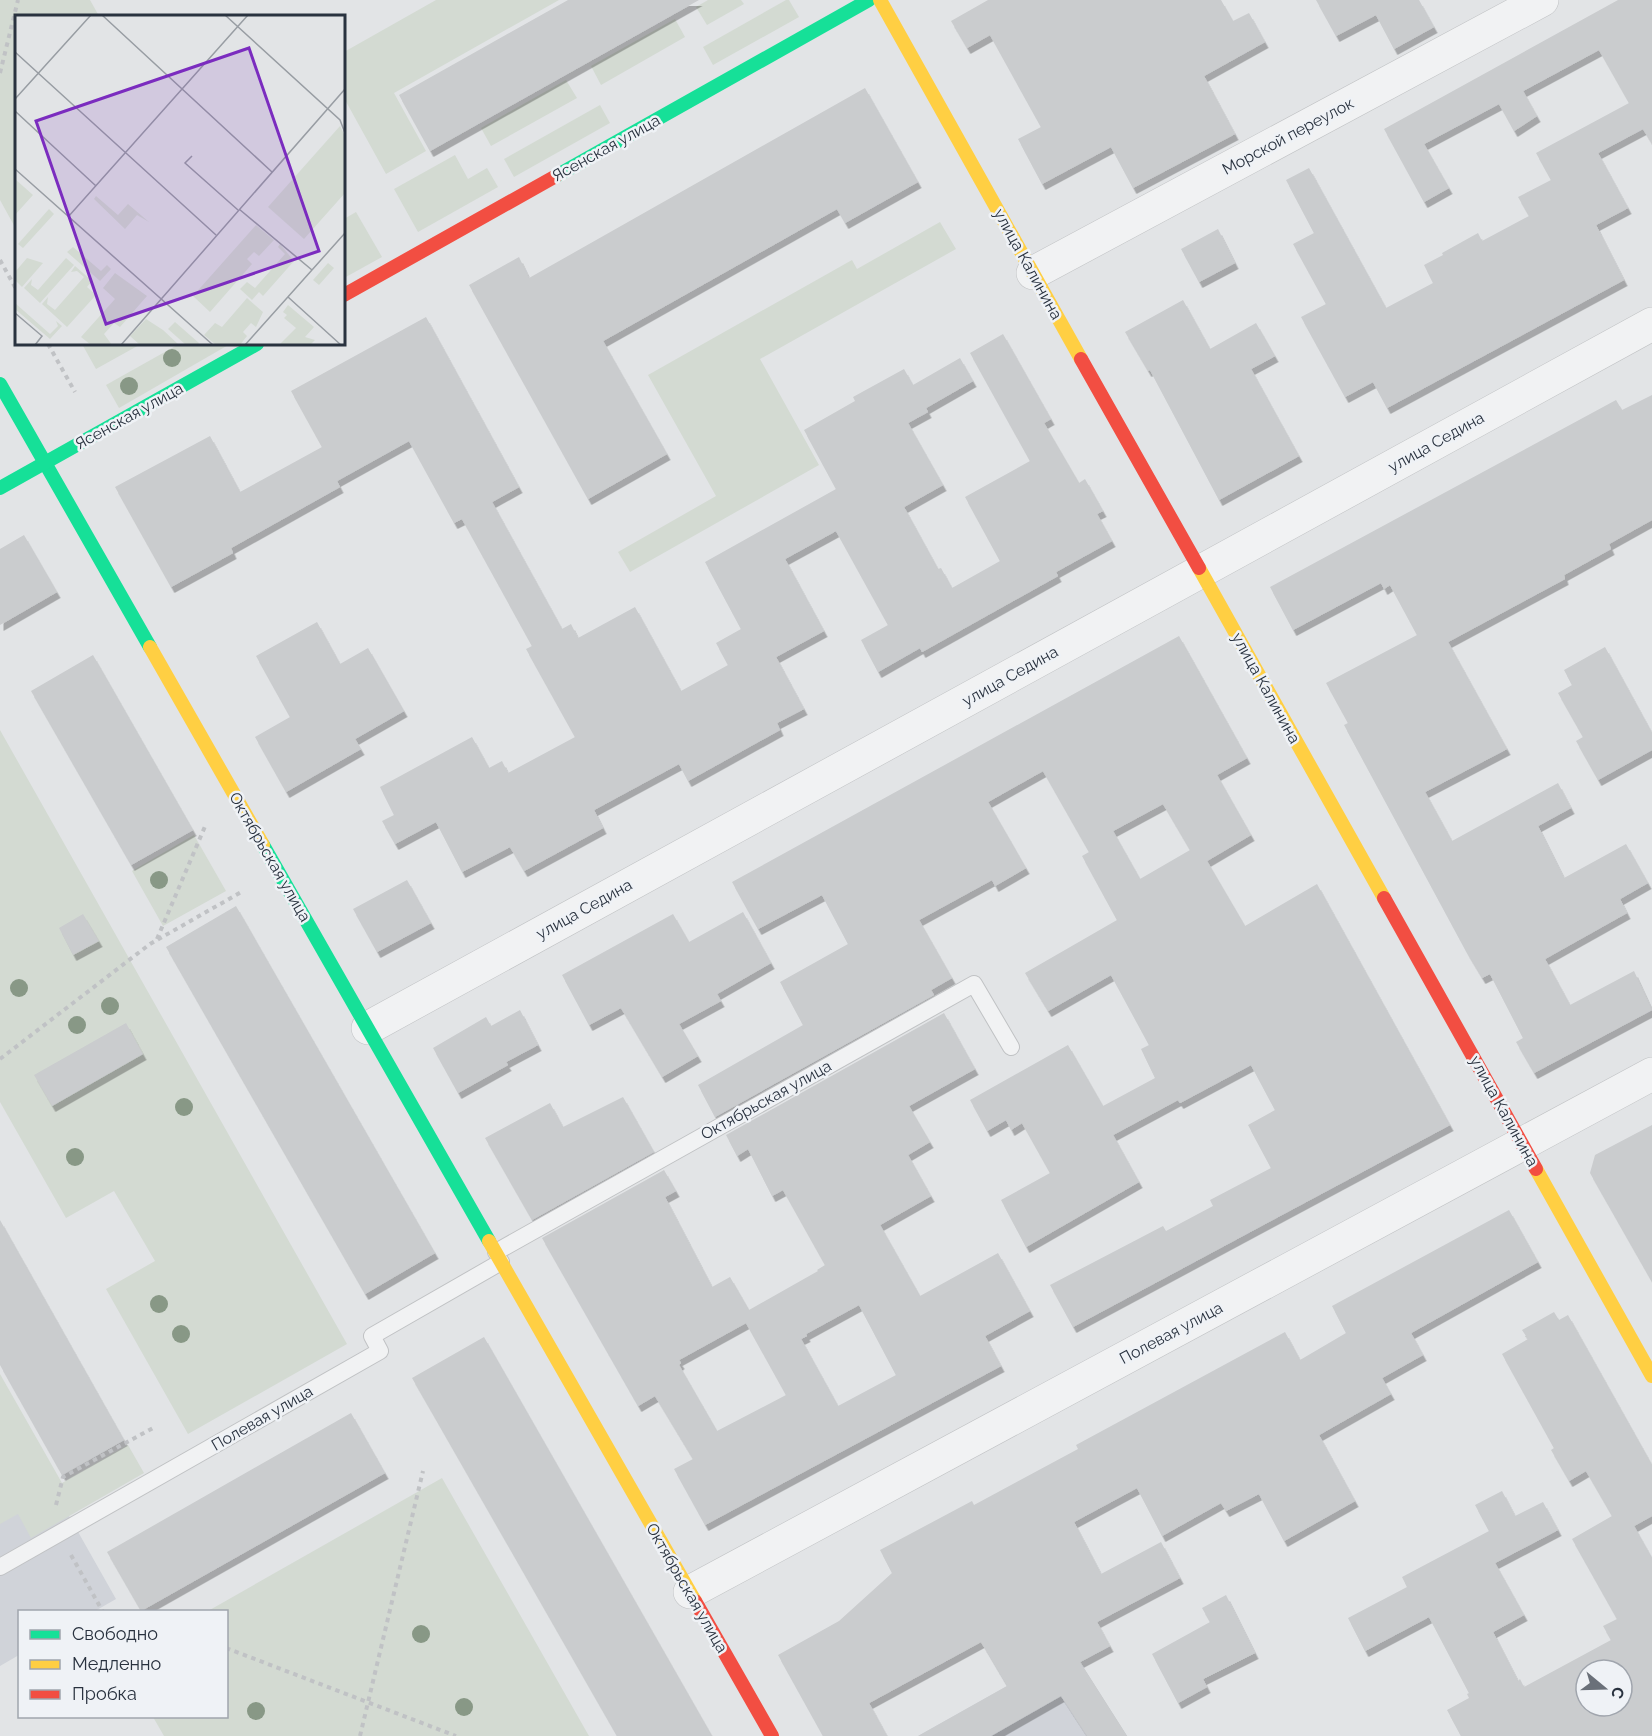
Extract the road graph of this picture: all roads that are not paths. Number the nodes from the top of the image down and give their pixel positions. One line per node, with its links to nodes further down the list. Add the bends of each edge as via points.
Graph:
1 (869, 0): 5 (street, Ясенская улица)
2 (880, 0): 4 (street, улица Калинина)
3 (1542, 0): 4 (street, Морской переулок)
4 (1033, 273): 11 (street, улица Калинина)
5 (345, 294)
6 (1652, 324): 11 (street, улица Седина)
7 (255, 345): 9 (street, Ясенская улица)
8 (0, 384): 9 (street, Октябрьская улица)
9 (45, 462): 10 (street, Ясенская улица); 12 (street, Октябрьская улица)
10 (0, 488)
11 (1200, 571): 12 (street, улица Седина); 15 (street, улица Калинина)
12 (368, 1028): 16 (street, Октябрьская улица)
13 (1011, 1047): 16 (lane, Октябрьская улица, via 974,984)
14 (1652, 1074): 15 (street, Полевая улица)
15 (1522, 1144): 17 (street, улица Калинина); 19 (street, Полевая улица)
16 (499, 1257): 18 (lane, Полевая улица, via 372,1336 380,1351); 19 (street, Октябрьская улица)
17 (1652, 1376)
18 (0, 1567)
19 (690, 1592): 20 (street, Октябрьская улица)
20 (772, 1736)

